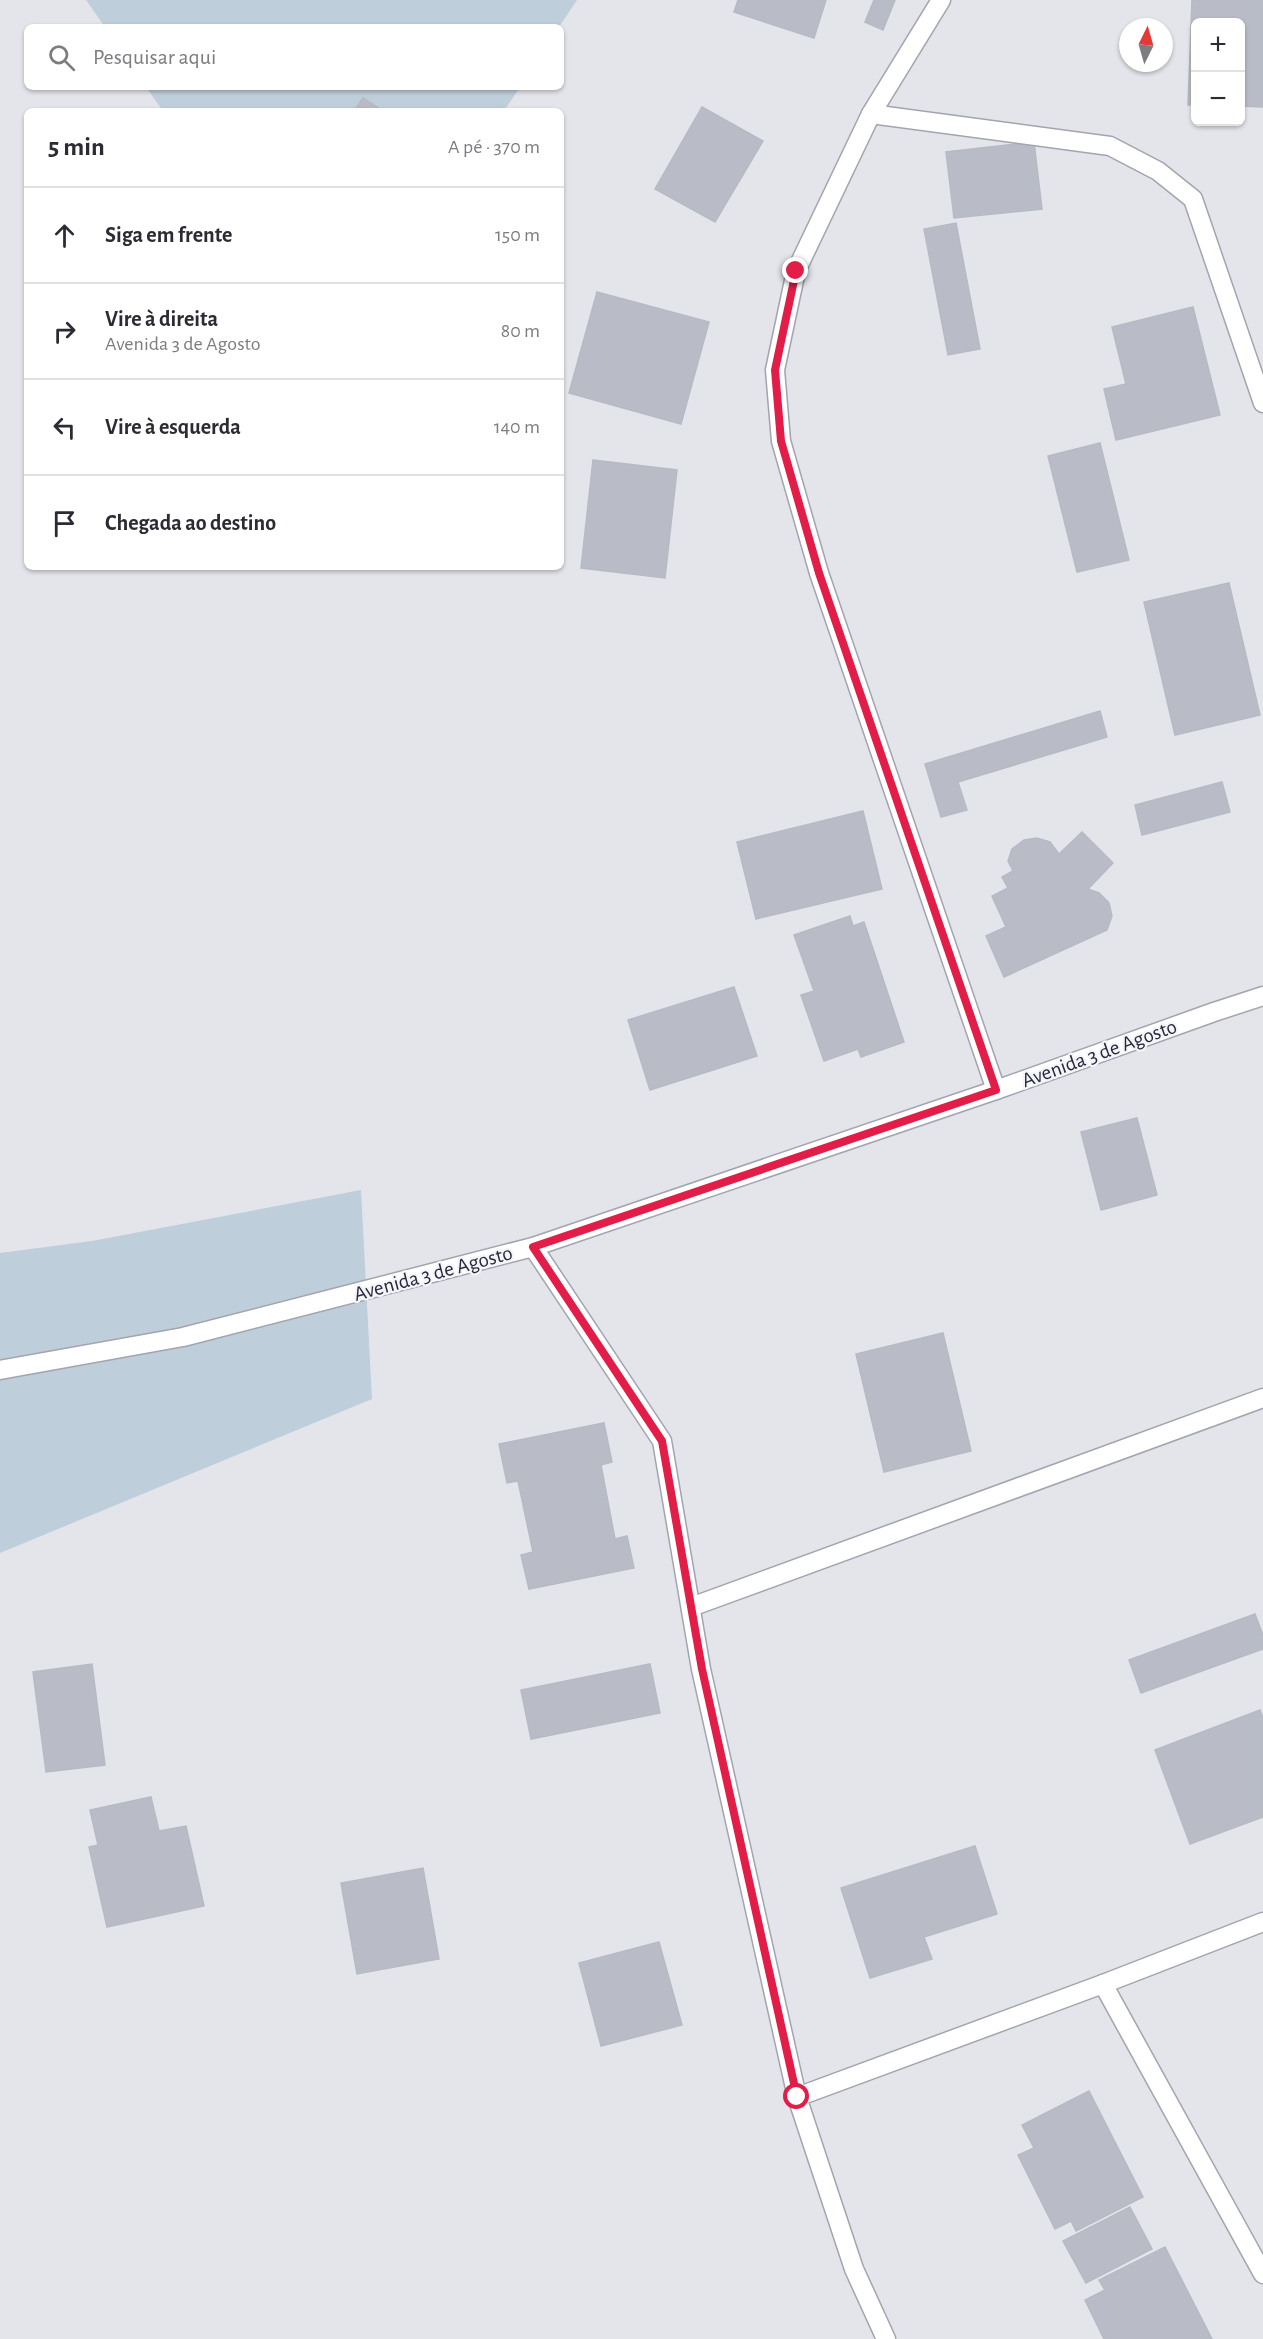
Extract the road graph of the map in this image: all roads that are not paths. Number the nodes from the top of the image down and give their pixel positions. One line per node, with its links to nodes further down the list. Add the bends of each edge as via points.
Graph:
1 (941, 0): 2 (street)
2 (872, 114): 3 (street, via 1110,146 1158,171 1193,199); 5 (street, via 796,271 775,370 781,441 819,573)
3 (1263, 403)
4 (1263, 996): 5 (street, Avenida 3 de Agosto)
5 (996, 1090): 6 (street, Avenida 3 de Agosto)
6 (533, 1247): 7 (street, Avenida 3 de Agosto, via 183,1337); 9 (street, via 662,1441)
7 (0, 1370)
8 (1263, 1398): 9 (street)
9 (691, 1607): 12 (street)
10 (1263, 1922): 11 (street)
11 (1103, 1984): 12 (street); 13 (street)
12 (797, 2097): 14 (street, via 854,2268)
13 (1263, 2274)
14 (886, 2339)

